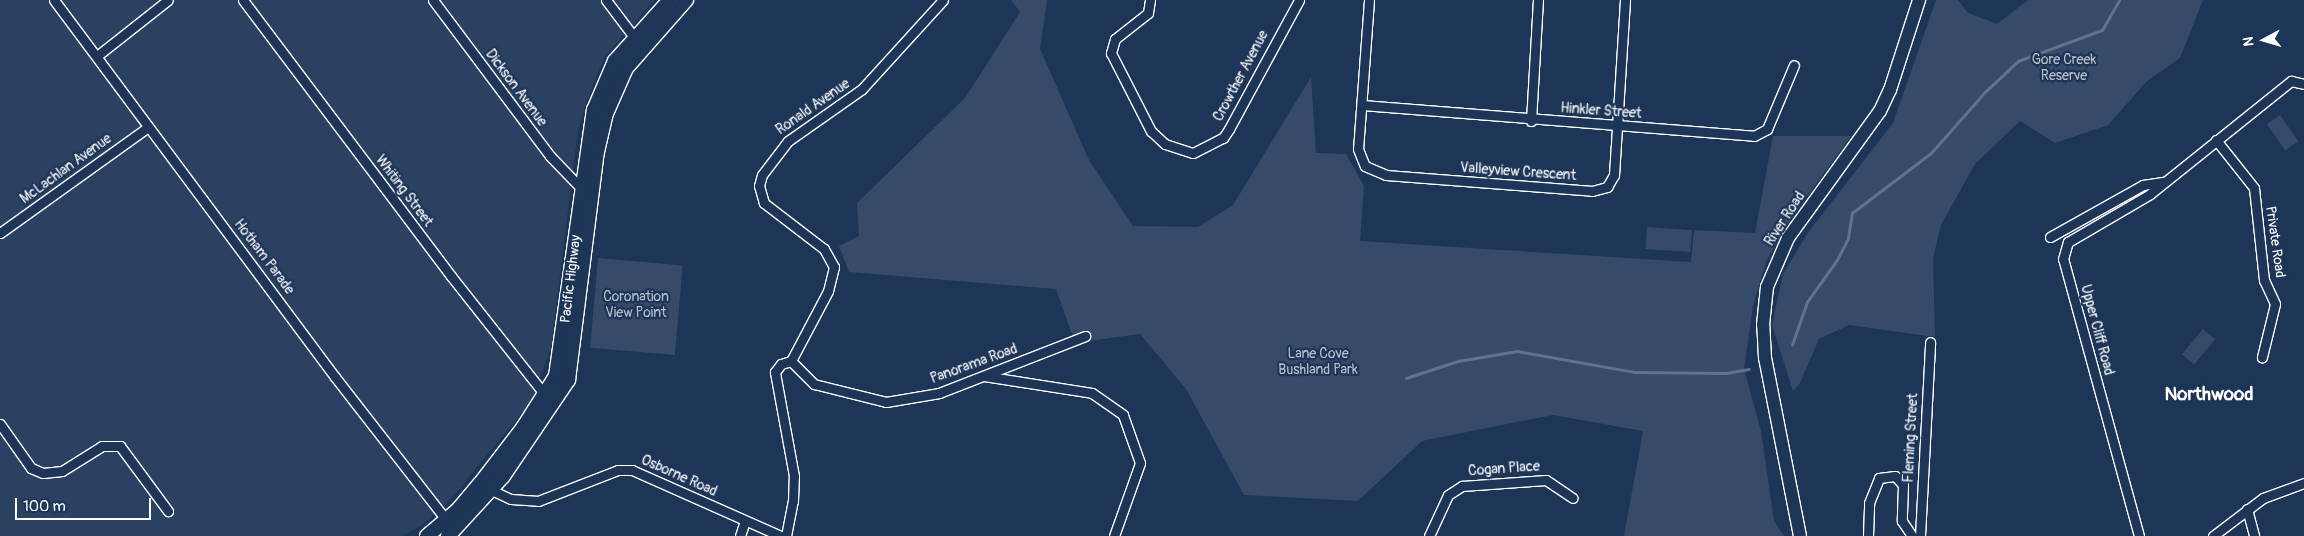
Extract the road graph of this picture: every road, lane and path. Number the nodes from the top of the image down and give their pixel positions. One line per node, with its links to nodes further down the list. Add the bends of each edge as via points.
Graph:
1 (54, 0): 16 (street, Hotham Parade)
2 (168, 0): 16 (street)
3 (243, 0): 33 (street, Whiting Street, via 451,276)
4 (433, 0): 25 (street, Dickson Avenue, via 550,156)
5 (606, 0): 15 (street)
6 (670, 0): 15 (main road, Pacific Highway)
7 (686, 0): 36 (main road, Pacific Highway, via 637,54 616,86 599,141 568,380 531,437)
8 (943, 0): 31 (street, Ronald Avenue, via 862,89 788,141 762,175 759,186 764,203 824,249 834,268 828,291)
9 (1150, 0): 10 (street, Crowther Avenue, via 1148,13 1115,39 1110,52 1142,117 1158,139 1193,153 1223,138)
10 (1299, 0)
11 (1369, 0): 19 (street)
12 (1538, 0): 20 (street)
13 (1625, 0): 21 (street)
14 (1918, 0): 48 (main road, River Road, via 1890,90 1880,111 1788,238 1767,287 1763,325 1765,358)
15 (634, 37): 25 (main road, Pacific Highway, via 611,67 598,100 588,136)
16 (97, 56): 22 (street, Hotham Parade)
17 (1794, 65): 21 (street, Hinkler Street, via 1770,124 1759,136)
18 (2304, 84): 23 (street, Upper Cliff Road, via 2290,80)
19 (1362, 105): 20 (street, Hinkler Street); 21 (street, Valleyview Crescent, via 1358,149 1365,166 1386,175 1600,190 1607,187 1614,175)
20 (1531, 121): 21 (street, Hinkler Street)
21 (1618, 126)
22 (148, 127): 26 (street, McLachlan Avenue); 41 (street, Hotham Parade)
23 (2216, 140): 24 (street, Upper Cliff Road); 30 (street, Private Road, via 2254,188 2264,280 2275,304)
24 (2165, 182): 27 (street, Upper Cliff Road, via 2144,185); 52 (street, Upper Cliff Road, via 2068,242 2063,259)
25 (582, 189): 33 (main road, Pacific Highway, via 560,364)
26 (0, 234)
27 (2050, 237)
28 (1085, 336): 32 (street, Panorama Road)
29 (1930, 342): 51 (street, Fleming Street)
30 (2262, 357)
31 (791, 361): 32 (street, Panorama Road, via 814,384 886,402 939,393); 45 (street, Ronald Avenue, via 781,364 775,372 794,476)
32 (984, 376): 46 (street, via 1092,393 1123,415 1140,463)
33 (546, 396): 36 (main road, Pacific Highway)
34 (0, 424): 39 (street, via 31,468 43,473 62,471 102,446 120,446)
35 (2304, 483): 38 (street, via 2275,492)
36 (485, 488): 40 (street, Osborne Road, via 511,499 538,501 628,469); 41 (main road, Pacific Highway)
37 (1573, 498): 47 (street, Cogan Place, via 1546,480 1462,486 1448,495)
38 (2248, 509): 53 (street); 54 (street)
39 (168, 511)
40 (745, 522): 43 (street); 44 (street, Osborne Road)
41 (450, 529): 42 (main road, Pacific Highway)
42 (427, 536)
43 (740, 536)
44 (781, 536)
45 (786, 536)
46 (1114, 536)
47 (1429, 536)
48 (1800, 536)
49 (1868, 536): 50 (street, via 1869,503 1879,478 1895,476 1904,485 1902,521)
50 (1912, 536)
51 (1920, 536)
52 (2139, 536)
53 (2213, 536)
54 (2254, 536)

